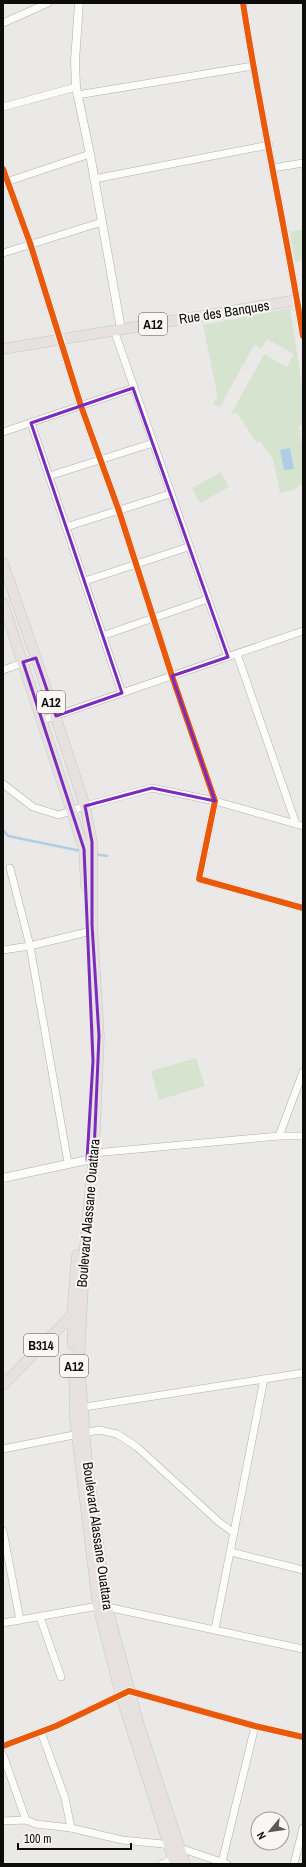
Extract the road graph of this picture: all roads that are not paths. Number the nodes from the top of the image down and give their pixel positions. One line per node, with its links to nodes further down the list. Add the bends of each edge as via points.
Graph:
1 (48, 3): 4 (street)
2 (79, 3): 6 (street, via 75,60)
3 (243, 3): 5 (street)
4 (3, 23)
5 (253, 66): 6 (street); 8 (street)
6 (77, 91): 7 (street); 9 (street)
7 (3, 107)
8 (269, 145): 11 (street); 13 (street)
9 (90, 154): 13 (street); 14 (street)
10 (303, 163): 11 (street)
11 (273, 168): 18 (street)
12 (3, 169): 14 (street)
13 (94, 180): 15 (street)
14 (5, 182): 16 (street)
15 (102, 222): 16 (street); 19 (street)
16 (30, 243): 17 (street); 21 (street)
17 (3, 253)
18 (300, 299): 19 (main road, Rue des Banques / A12); 20 (street)
19 (117, 330): 21 (main road, Rue des Banques / A12); 23 (street)
20 (303, 336)
21 (61, 339): 22 (main road, Rue des Banques / A12); 24 (street)
22 (4, 347)
23 (133, 388): 24 (street); 27 (street)
24 (81, 406): 25 (street); 28 (street)
25 (31, 423): 26 (street); 29 (street)
26 (3, 432)
27 (153, 443): 28 (street); 30 (street)
28 (100, 459): 29 (street); 31 (street)
29 (49, 476): 32 (street)
30 (170, 494): 31 (street); 33 (street)
31 (120, 511): 32 (street); 35 (street)
32 (66, 528): 36 (street)
33 (188, 547): 35 (street); 37 (street)
34 (3, 563): 44 (main road, Boulevard Alassane Ouattara / A12)
35 (137, 564): 36 (street); 39 (street)
36 (85, 581): 41 (street)
37 (208, 599): 39 (street); 43 (street)
38 (3, 603): 45 (main road, Boulevard Alassane Ouattara / A12)
39 (154, 618): 41 (street); 47 (street)
40 (303, 631): 42 (street)
41 (102, 636): 48 (street)
42 (237, 654): 43 (street); 55 (street)
43 (228, 657): 47 (street)
44 (36, 658): 45 (street); 49 (main road, Boulevard Alassane Ouattara / A12)
45 (23, 662): 46 (street); 50 (main road, Boulevard Alassane Ouattara / A12)
46 (3, 670)
47 (172, 676): 48 (street); 52 (street)
48 (122, 693): 49 (street)
49 (56, 716): 50 (street); 53 (main road, Boulevard Alassane Ouattara / A12)
50 (43, 720): 54 (main road, Boulevard Alassane Ouattara / A12)
51 (3, 784): 54 (street, via 33,807 59,815)
52 (215, 801): 53 (street, via 152,788); 55 (street); 58 (street, via 199,879)
53 (85, 806): 54 (street); 56 (main road, Boulevard Alassane Ouattara / A12, via 92,842)
54 (72, 810): 56 (main road, Boulevard Alassane Ouattara / A12)
55 (299, 825)
56 (88, 856): 59 (main road, Boulevard Alassane Ouattara / A12)
57 (10, 868): 60 (street)
58 (303, 908)
59 (90, 929): 60 (street); 65 (main road, Boulevard Alassane Ouattara / A12, via 87,951 94,1061)
60 (30, 946): 61 (street); 66 (street)
61 (3, 950)
62 (303, 1072): 63 (street)
63 (279, 1136): 64 (street); 65 (street)
64 (303, 1136)
65 (90, 1157): 66 (street); 68 (main road, Boulevard Alassane Ouattara / A12); 69 (main road, Boulevard Alassane Ouattara / A12)
66 (68, 1163): 67 (street)
67 (3, 1178)
68 (80, 1306): 69 (main road, B314); 73 (main road, Boulevard Alassane Ouattara / A12)
69 (72, 1314): 72 (main road, B314); 73 (main road, Boulevard Alassane Ouattara / A12)
70 (303, 1373): 71 (street)
71 (264, 1379): 73 (street); 77 (street)
72 (3, 1385)
73 (79, 1408): 74 (main road, Boulevard Alassane Ouattara / A12)
74 (81, 1434): 75 (street); 77 (street, via 100,1430 117,1434 130,1441); 80 (main road, Boulevard Alassane Ouattara / A12)
75 (3, 1449)
76 (3, 1531): 82 (street)
77 (234, 1533): 78 (street)
78 (231, 1552): 79 (street); 84 (street)
79 (303, 1570)
80 (103, 1607): 81 (street); 84 (street); 87 (main road, Boulevard Alassane Ouattara / A12)
81 (40, 1617): 82 (street); 86 (street)
82 (20, 1620): 83 (street)
83 (3, 1623)
84 (215, 1629): 85 (street)
85 (303, 1649)
86 (61, 1677)
87 (125, 1694): 88 (street); 89 (street); 97 (main road, Boulevard Alassane Ouattara / A12)
88 (256, 1726): 90 (street); 98 (street)
89 (41, 1732): 91 (street); 95 (street, via 65,1798)
90 (303, 1737)
91 (3, 1746)
92 (3, 1755): 93 (street)
93 (26, 1820): 94 (street); 95 (street, via 36,1824)
94 (3, 1821)
95 (71, 1828): 97 (street)
96 (303, 1828): 100 (street)
97 (179, 1855): 98 (street); 99 (street)
98 (224, 1863)
99 (162, 1864)
100 (294, 1864)

